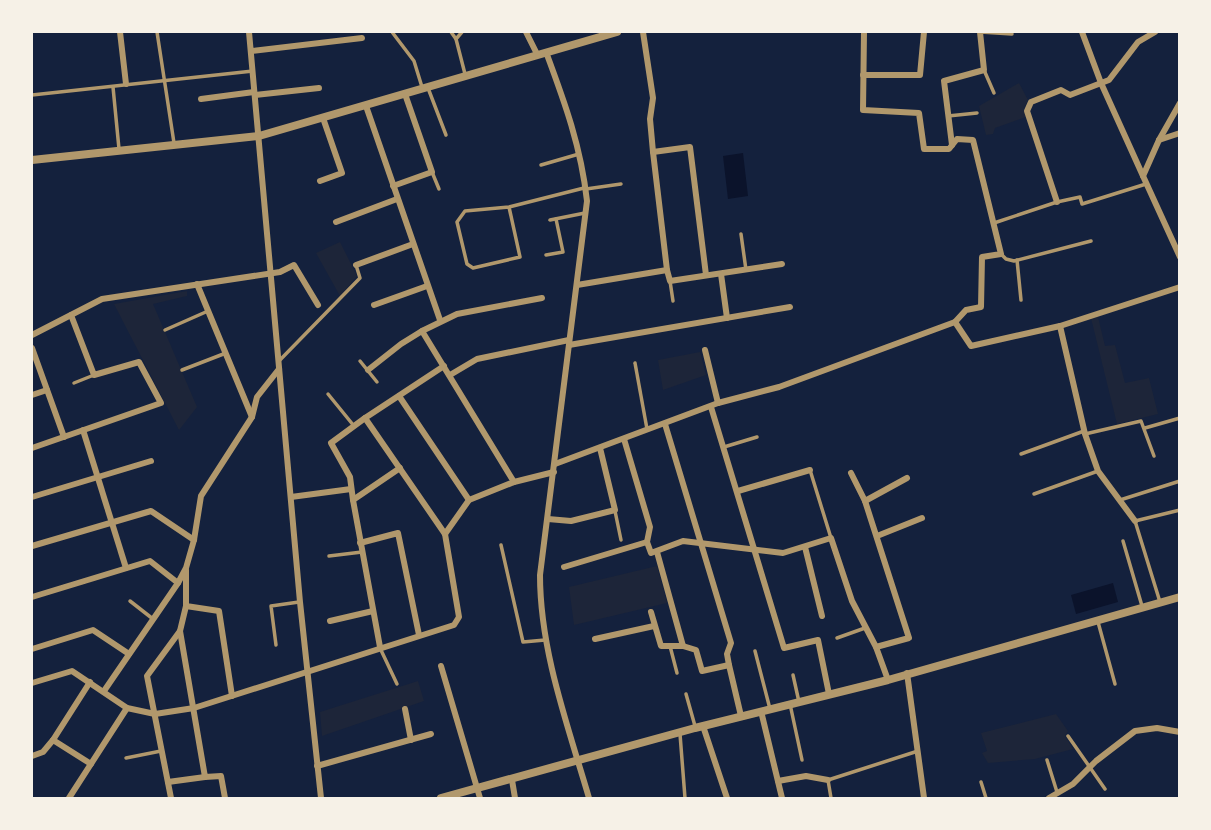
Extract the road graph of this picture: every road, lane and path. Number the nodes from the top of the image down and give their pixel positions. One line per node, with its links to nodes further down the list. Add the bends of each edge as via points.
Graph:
1 (120, 32): 27 (street)
2 (157, 32): 25 (lane)
3 (249, 32): 18 (street)
4 (392, 32): 30 (lane, via 414,61)
5 (451, 32): 17 (lane)
6 (462, 32): 17 (lane)
7 (526, 32): 20 (street)
8 (617, 32): 19 (street)
9 (643, 32): 48 (street, via 653,98)
10 (864, 32): 23 (street)
11 (924, 32): 23 (street, via 920,75)
12 (980, 32): 15 (lane); 21 (street)
13 (1082, 32): 26 (street)
14 (1155, 32): 26 (street, via 1138,42 1109,80)
15 (1013, 34)
16 (362, 38): 18 (street)
17 (456, 39): 24 (lane)
18 (251, 51): 22 (street)
19 (546, 52): 20 (street); 49 (street)
20 (537, 54): 24 (street)
21 (984, 70): 32 (lane); 39 (street, via 944,81)
22 (253, 71): 25 (lane); 31 (street)
23 (863, 75): 46 (street, via 863,110 919,113 924,149 949,149)
24 (466, 76): 30 (street)
25 (163, 81): 27 (lane); 45 (lane)
26 (1101, 83): 53 (street); 61 (street, via 1070,95 1061,90 1031,102 1027,111)
27 (126, 84): 28 (lane)
28 (113, 86): 34 (lane); 47 (lane)
29 (319, 88): 31 (street)
30 (425, 88): 33 (street); 42 (lane)
31 (255, 93): 35 (street); 43 (street)
32 (994, 93)
33 (405, 94): 37 (street); 52 (street)
34 (32, 95)
35 (201, 99)
36 (1180, 103): 44 (street)
37 (366, 106): 40 (street); 57 (street)
38 (977, 113): 39 (lane)
39 (948, 116): 46 (street)
40 (324, 118): 43 (street); 54 (street, via 342,173)
41 (1180, 133): 44 (street)
42 (446, 135)
43 (259, 136): 45 (street); 79 (street)
44 (1159, 140): 53 (street)
45 (174, 145): 47 (street)
46 (952, 145): 67 (street, via 957,139 973,140)
47 (120, 151): 50 (street)
48 (653, 152): 77 (street); 81 (street, via 690,146)
49 (580, 153): 51 (lane); 58 (street)
50 (32, 160)
51 (541, 166)
52 (432, 172): 57 (street); 59 (lane)
53 (1143, 176): 56 (street)
54 (320, 181)
55 (621, 184): 58 (lane)
56 (1146, 184): 61 (lane, via 1082,204 1080,197); 73 (street)
57 (393, 186): 60 (street)
58 (586, 188): 62 (lane); 63 (street)
59 (439, 190)
60 (397, 199): 66 (street); 70 (street)
61 (1057, 202): 67 (lane)
62 (509, 207): 62 (lane, via 466,211 457,222 467,264 473,268 520,257)
63 (586, 213): 64 (lane); 84 (street)
64 (556, 219): 65 (lane); 72 (lane, via 563,252)
65 (550, 220)
66 (336, 222)
67 (993, 222): 71 (street)
68 (741, 234): 78 (lane)
69 (1091, 241): 74 (lane)
70 (412, 244): 76 (street); 85 (street)
71 (1001, 254): 74 (lane); 97 (street, via 982,257 981,307 966,310)
72 (546, 256)
73 (1180, 257)
74 (1017, 260): 88 (lane)
75 (782, 264): 78 (street)
76 (356, 265): 108 (lane, via 360,278)
77 (667, 270): 82 (street); 84 (street)
78 (746, 270): 80 (street)
79 (270, 272): 83 (street); 90 (street, via 294,265); 108 (street)
80 (721, 274): 81 (street); 95 (street)
81 (706, 275): 82 (street)
82 (670, 281): 89 (lane)
83 (197, 284): 93 (street); 94 (street, via 102,299)
84 (577, 285): 102 (street)
85 (427, 286): 91 (street); 96 (street)
86 (1180, 287): 98 (street)
87 (542, 298): 96 (street)
88 (1021, 300)
89 (673, 301)
90 (318, 305)
91 (374, 305)
92 (790, 307): 95 (street)
93 (208, 311): 99 (lane); 105 (street)
94 (71, 315): 101 (street); 112 (street)
95 (727, 318): 102 (street)
96 (440, 320): 100 (street)
97 (956, 322): 98 (street, via 971,346); 120 (street, via 779,387)
98 (1060, 326): 130 (street)
99 (165, 330)
100 (422, 331): 109 (street); 111 (street)
101 (32, 335)
102 (569, 342): 113 (street, via 477,359); 141 (street)
103 (32, 348): 116 (street)
104 (705, 350): 120 (street)
105 (226, 353): 110 (lane); 122 (street)
106 (360, 361): 111 (lane)
107 (635, 363): 129 (lane)
108 (278, 365): 122 (street, via 257,397); 153 (street)
109 (443, 366): 113 (street); 119 (street)
110 (182, 370)
111 (368, 370): 114 (lane)
112 (94, 375): 115 (lane); 128 (street, via 139,362 161,403)
113 (450, 375): 148 (street)
114 (377, 382)
115 (74, 383)
116 (47, 390): 118 (street); 131 (street)
117 (328, 394): 126 (lane)
118 (32, 395)
119 (398, 396): 123 (street); 155 (street)
120 (718, 403): 121 (street)
121 (711, 407): 125 (street); 134 (street)
122 (252, 417): 167 (street, via 201,496)
123 (365, 418): 126 (street); 140 (street)
124 (1180, 418): 127 (lane)
125 (665, 424): 129 (street); 172 (street)
126 (354, 426): 149 (street, via 331,443 350,477)
127 (1144, 428): 130 (lane, via 1141,421); 138 (lane)
128 (83, 430): 131 (street); 145 (street)
129 (647, 431): 133 (street)
130 (1084, 432): 137 (lane); 143 (street)
131 (64, 437): 135 (street)
132 (757, 437): 134 (lane)
133 (624, 439): 136 (street); 171 (street, via 650,527)
134 (724, 447): 150 (street)
135 (32, 448)
136 (600, 448): 141 (street); 158 (street)
137 (1021, 454)
138 (1154, 456)
139 (151, 461): 145 (street)
140 (400, 468): 154 (street); 164 (street)
141 (554, 468): 148 (street); 161 (street)
142 (810, 470): 150 (street); 166 (lane)
143 (1098, 471): 151 (lane); 156 (street)
144 (851, 473): 157 (street)
145 (97, 477): 152 (street); 163 (street)
146 (907, 478): 157 (street)
147 (1180, 481): 156 (lane)
148 (514, 482): 155 (street)
149 (351, 489): 153 (street); 154 (street)
150 (738, 491): 176 (street)
151 (1034, 494)
152 (32, 497)
153 (291, 497): 187 (street)
154 (353, 500): 170 (street)
155 (469, 500): 164 (street)
156 (1120, 500): 162 (street)
157 (865, 501): 165 (street)
158 (614, 510): 161 (street, via 571,522); 168 (lane)
159 (1180, 510): 162 (lane)
160 (922, 518): 165 (street)
161 (548, 519): 203 (street, via 540,575)
162 (1135, 521): 188 (lane)
163 (112, 522): 167 (street, via 151,511); 174 (street); 181 (street)
164 (445, 534): 200 (street, via 459,617 454,625)
165 (877, 537): 208 (street, via 909,638)
166 (831, 538): 175 (street); 198 (street)
167 (194, 540): 182 (street)
168 (621, 540)
169 (1123, 541): 190 (lane)
170 (360, 542): 177 (street); 200 (street, via 398,533)
171 (647, 542): 178 (street, via 651,553); 180 (street)
172 (700, 542): 176 (street); 178 (street, via 683,541); 212 (street, via 730,643)
173 (501, 545): 203 (lane, via 523,642)
174 (32, 546)
175 (805, 547): 176 (street, via 783,553); 193 (street)
176 (756, 549): 225 (street, via 784,648 818,640)
177 (362, 552): 179 (lane); 191 (street)
178 (657, 552): 206 (street)
179 (330, 556)
180 (564, 567)
181 (126, 568): 183 (street, via 150,561); 184 (street)
182 (186, 568): 183 (street); 189 (street)
183 (178, 583): 194 (street)
184 (32, 597)
185 (1180, 597): 188 (street)
186 (130, 601): 194 (lane)
187 (300, 602): 204 (lane, via 271,606); 214 (street)
188 (1160, 603): 190 (street)
189 (186, 606): 199 (street); 226 (street, via 219,611)
190 (1142, 607): 195 (street)
191 (373, 611): 196 (street); 207 (street)
192 (651, 612): 197 (street)
193 (822, 616)
194 (153, 619): 211 (street)
195 (1097, 620): 216 (street); 222 (lane)
196 (330, 621)
197 (654, 626): 202 (street); 205 (street, via 661,646)
198 (865, 628): 201 (lane); 208 (street)
199 (180, 631): 229 (street); 232 (street, via 147,676)
200 (419, 635): 207 (street)
201 (837, 638)
202 (596, 639)
203 (545, 640): 247 (street)
204 (276, 645)
205 (670, 646): 206 (street); 215 (lane)
206 (683, 646): 212 (street, via 695,650 702,671)
207 (380, 647): 214 (street); 221 (lane)
208 (876, 647): 218 (street)
209 (32, 649): 211 (street, via 93,629)
210 (755, 651): 231 (lane)
211 (129, 654): 223 (street)
212 (729, 665): 233 (street)
213 (441, 666): 257 (street)
214 (308, 670): 226 (street); 249 (street)
215 (677, 673)
216 (907, 673): 218 (street); 242 (street)
217 (793, 675): 227 (lane)
218 (888, 680): 225 (street)
219 (90, 682): 220 (street, via 72,671); 223 (street); 239 (street)
220 (32, 683)
221 (397, 684)
222 (1115, 684)
223 (104, 691): 228 (street)
224 (686, 694): 234 (lane)
225 (830, 694): 227 (street)
226 (232, 696): 229 (street)
227 (794, 703): 231 (street); 245 (lane)
228 (127, 708): 232 (street); 248 (street)
229 (194, 708): 232 (street); 251 (street)
230 (405, 709): 240 (street)
231 (766, 710): 233 (street); 254 (street)
232 (155, 714): 241 (street)
233 (741, 716): 234 (street)
234 (699, 727): 235 (street); 260 (street)
235 (680, 732): 247 (street); 269 (lane)
236 (1180, 732): 250 (street, via 1135,731)
237 (431, 734): 240 (street)
238 (1068, 736): 250 (lane)
239 (53, 740): 243 (street); 248 (street)
240 (411, 740): 249 (street)
241 (161, 751): 244 (lane); 255 (street)
242 (918, 751): 253 (lane); 272 (street)
243 (32, 756)
244 (126, 758)
245 (802, 760)
246 (1047, 760): 259 (lane)
247 (578, 761): 252 (street); 268 (street)
248 (91, 764): 261 (street)
249 (317, 766): 264 (street)
250 (1090, 767): 258 (lane); 259 (street)
251 (205, 777): 255 (street); 263 (street, via 221,776)
252 (512, 780): 257 (street); 267 (street)
253 (828, 780): 254 (street, via 806,776); 271 (lane)
254 (778, 781): 270 (street)
255 (168, 782): 262 (street)
256 (981, 782): 273 (lane)
257 (478, 788): 265 (street); 266 (street)
258 (1105, 789)
259 (1058, 793): 274 (street)
260 (726, 798)
261 (69, 799)
262 (171, 799)
263 (225, 799)
264 (321, 799)
265 (441, 799)
266 (480, 799)
267 (515, 799)
268 (589, 799)
269 (685, 799)
270 (782, 799)
271 (831, 799)
272 (924, 799)
273 (986, 799)
274 (1049, 799)

